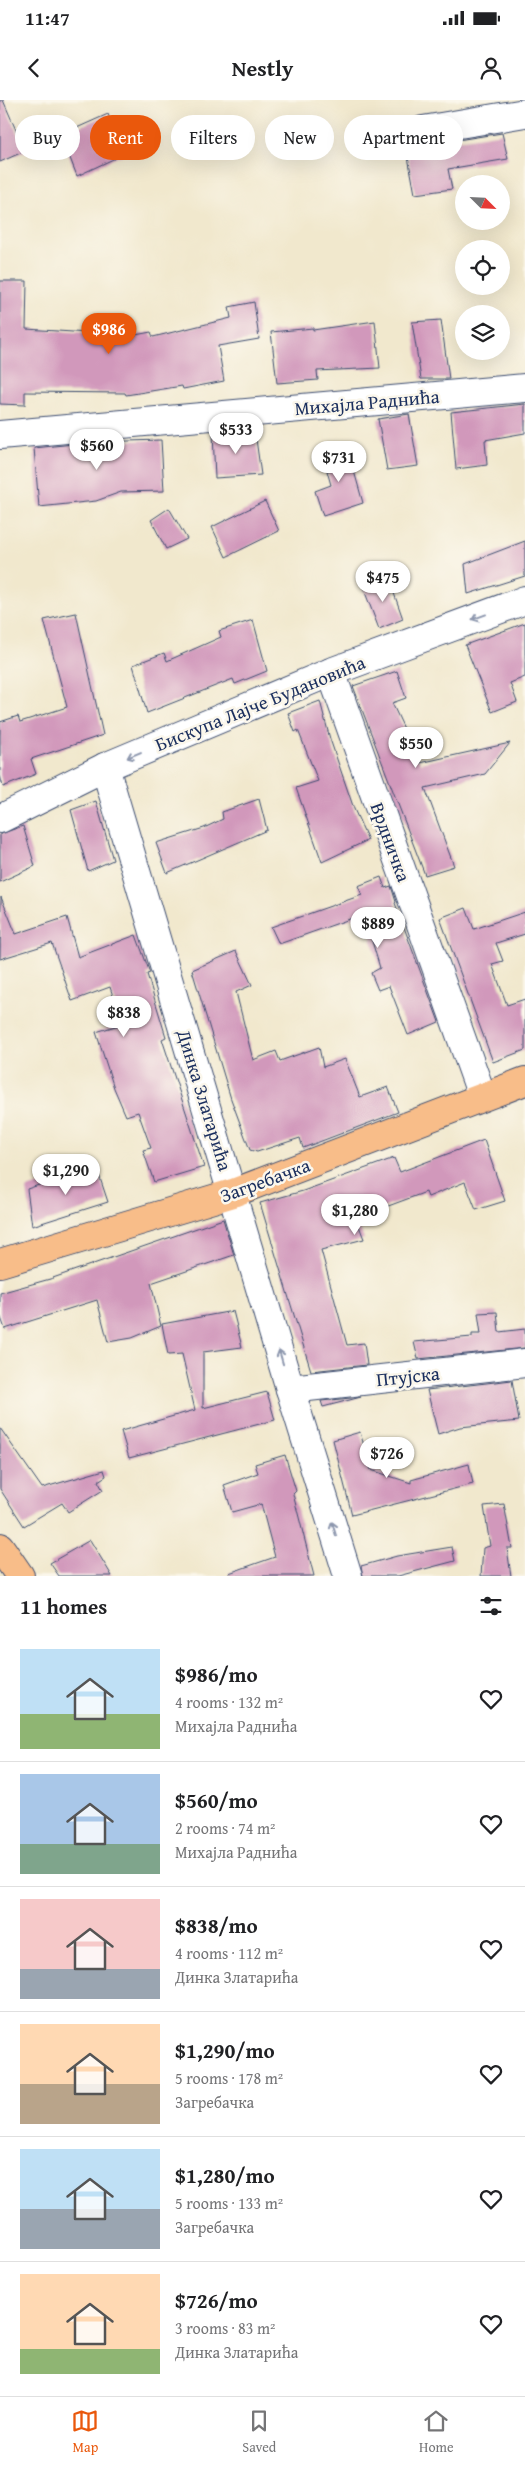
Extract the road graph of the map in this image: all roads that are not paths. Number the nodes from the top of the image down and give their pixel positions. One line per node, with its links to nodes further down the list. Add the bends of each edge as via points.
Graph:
1 (525, 114): 2 (street)
2 (463, 124)
3 (525, 388): 4 (street, Михајла Раднића)
4 (0, 435)
5 (525, 600): 6 (street, Бискупа Лајче Будановића, one-way to 6)
6 (331, 672): 7 (street, Бискупа Лајче Будановића, one-way to 7); 10 (street, Врдничка)
7 (105, 767): 8 (street, Бискупа Лајче Будановића); 11 (street, Динка Златарића)
8 (0, 819)
9 (525, 1081): 10 (main road, Загребачка)
10 (482, 1096): 11 (main road, Загребачка)
11 (233, 1193): 12 (main road, Загребачка); 14 (street, Динка Златарића, one-way to 11)
12 (0, 1264)
13 (525, 1363): 14 (street, Птујска)
14 (290, 1389): 17 (street, Динка Златарића, one-way to 14)
15 (0, 1547): 16 (main road)
16 (20, 1576)
17 (348, 1576)

